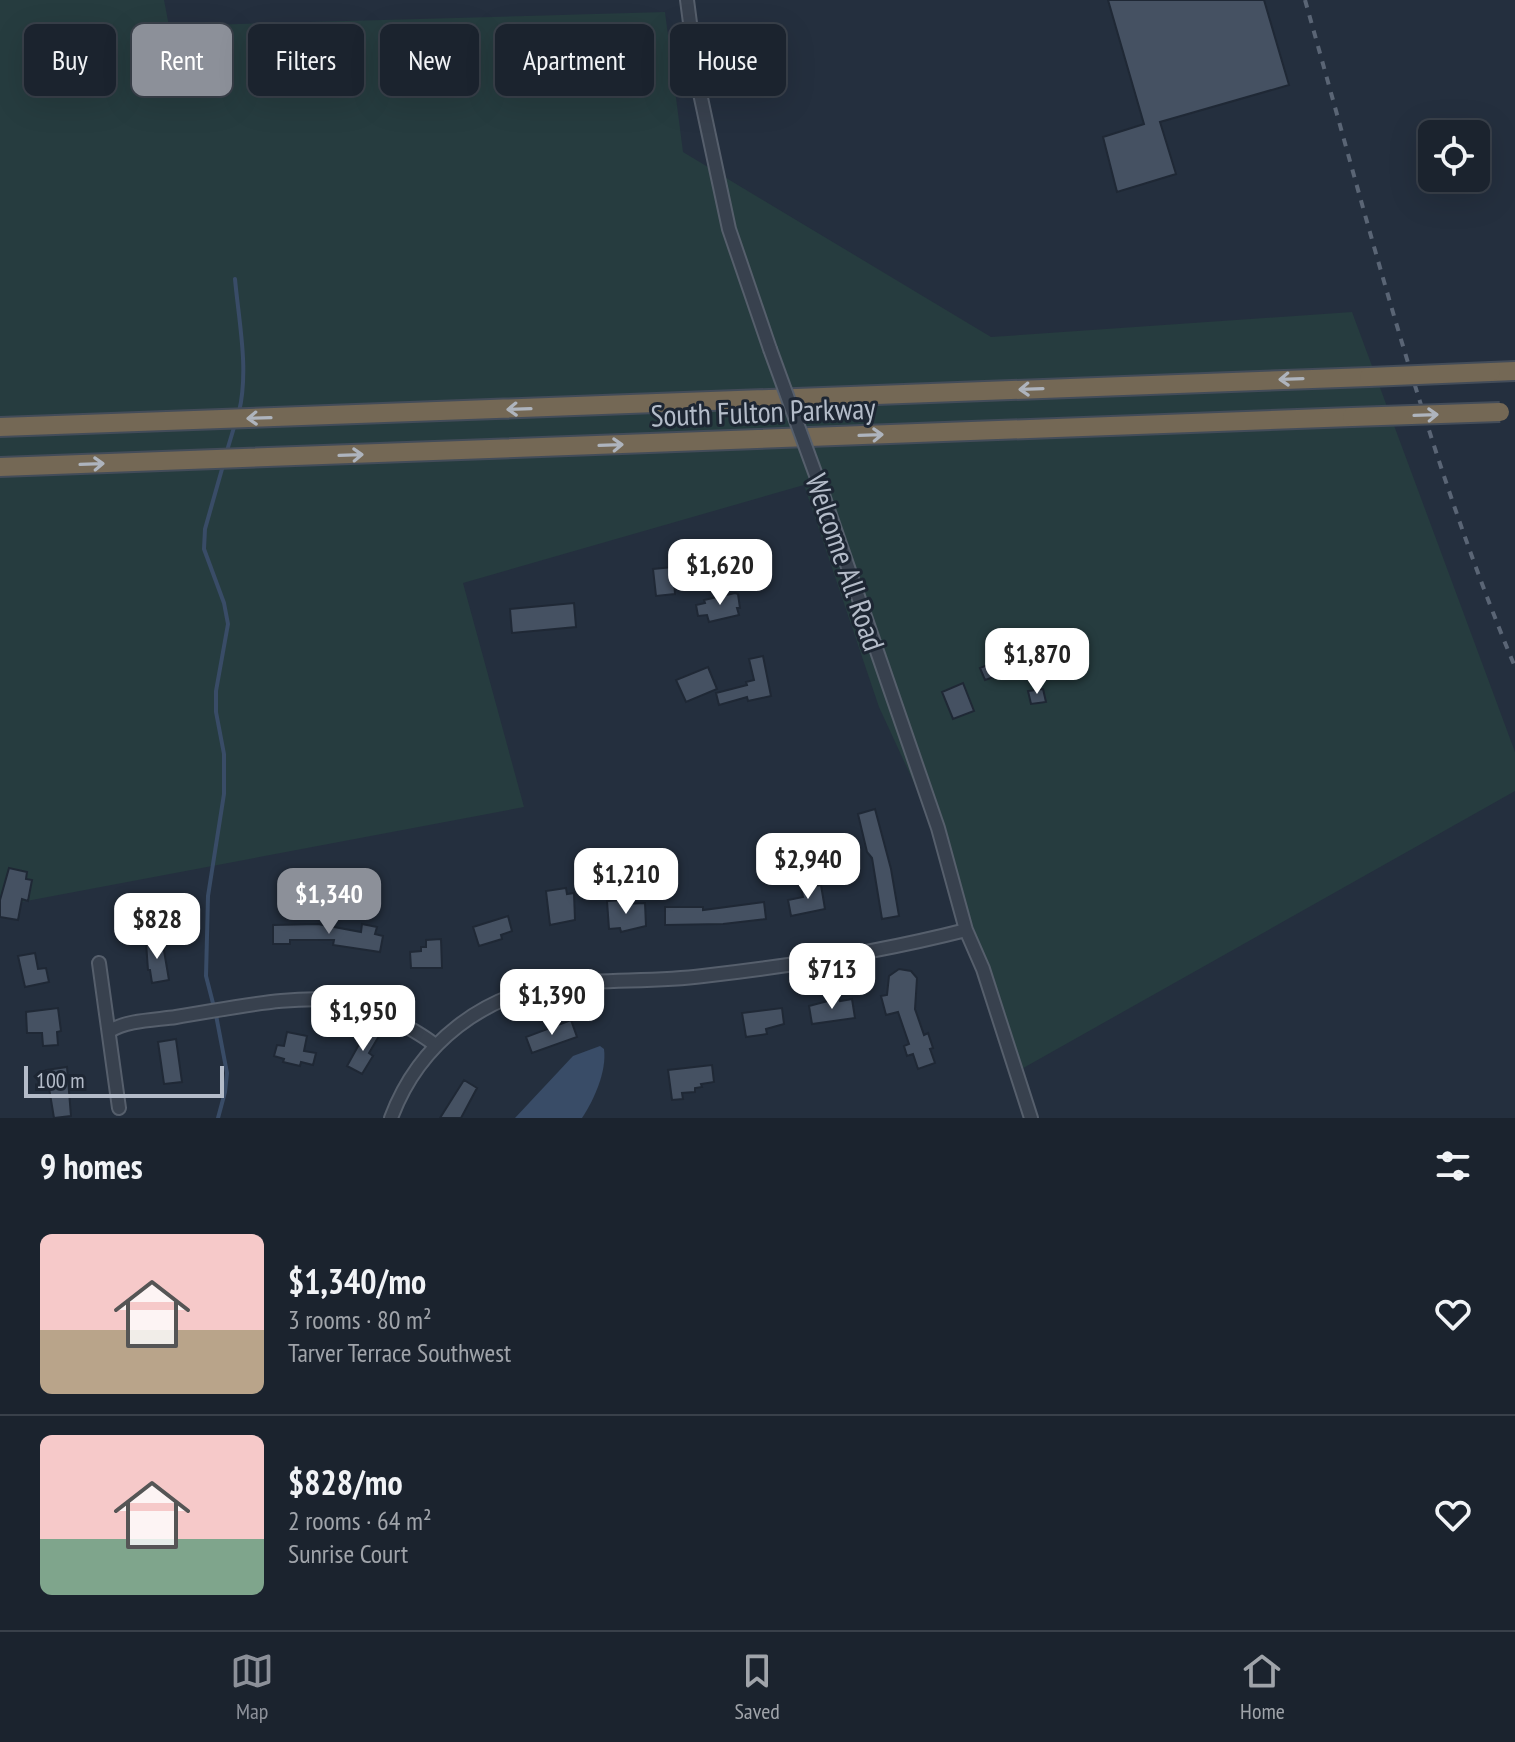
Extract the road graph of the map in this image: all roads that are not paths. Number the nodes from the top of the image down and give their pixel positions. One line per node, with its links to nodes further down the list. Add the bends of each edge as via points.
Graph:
1 (687, 0): 6 (street, Welcome All Road, bridge, via 698,84 729,229 938,828)
2 (1515, 371): 4 (highway, South Fulton Parkway, one-way to 4, bridge)
3 (1508, 412): 5 (highway, South Fulton Parkway, one-way to 3, bridge)
4 (0, 425)
5 (5, 468)
6 (966, 930): 9 (street, via 755,970 559,984 488,1006); 12 (street, Welcome All Road)
7 (99, 963): 8 (street)
8 (110, 1031): 9 (street, via 239,1007 326,999 357,1002); 10 (street)
9 (435, 1045): 11 (street, via 410,1077)
10 (119, 1108)
11 (391, 1118)
12 (1031, 1118)

